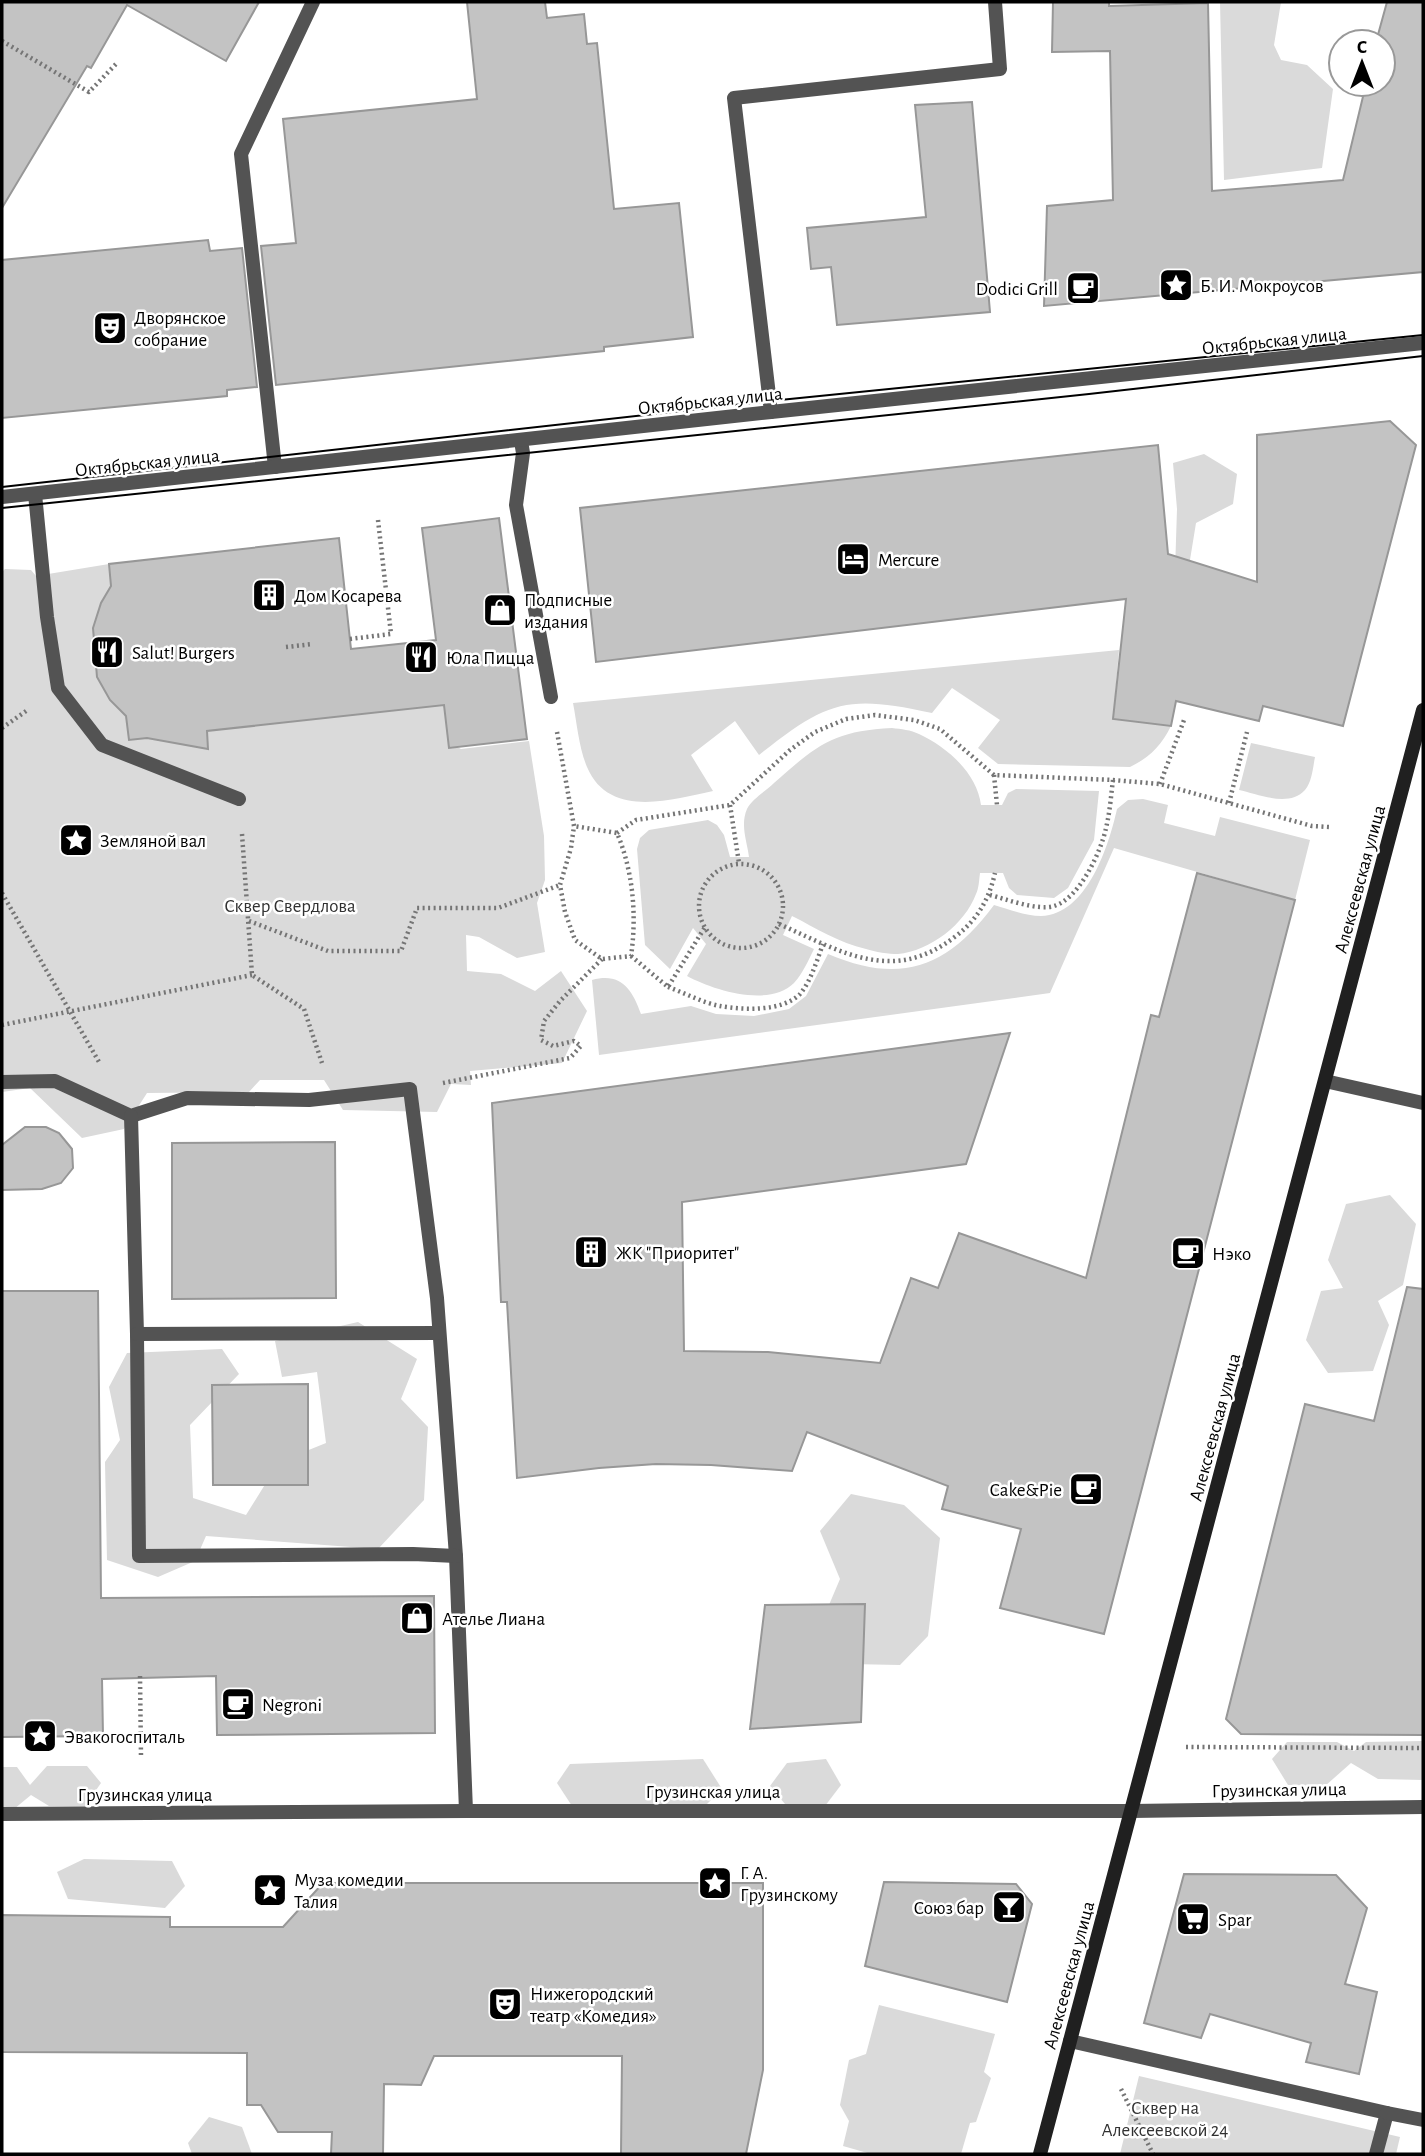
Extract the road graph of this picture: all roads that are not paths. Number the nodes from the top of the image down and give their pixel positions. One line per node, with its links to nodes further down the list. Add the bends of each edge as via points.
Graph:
1 (313, 2): 6 (street, via 241,154)
2 (995, 2): 4 (street, via 1000,69 734,98)
3 (1423, 344): 4 (street, Октябрьская улица)
4 (771, 412): 5 (street, Октябрьская улица)
5 (521, 441): 6 (street, Октябрьская улица); 9 (street, via 516,505)
6 (275, 467): 7 (street, Октябрьская улица)
7 (35, 494): 8 (street, Октябрьская улица); 11 (street, via 58,688 102,745)
8 (2, 497)
9 (551, 697)
10 (1423, 710): 12 (street, Алексеевская улица)
11 (239, 799)
12 (1325, 1081): 14 (street); 21 (street, Алексеевская улица)
13 (2, 1082): 15 (street, via 55,1081)
14 (1423, 1103)
15 (131, 1116): 16 (street, via 187,1098 324,1099 410,1089); 17 (street)
16 (438, 1333): 17 (street); 18 (street)
17 (137, 1334): 18 (street, via 139,1556)
18 (456, 1556): 20 (street)
19 (1423, 1807): 21 (street, Грузинская улица)
20 (466, 1811): 21 (street, Грузинская улица); 22 (street, Грузинская улица)
21 (1132, 1811): 23 (street, Алексеевская улица)
22 (2, 1814)
23 (1070, 2041): 24 (street); 26 (street, Алексеевская улица)
24 (1387, 2113): 25 (street); 27 (street)
25 (1423, 2120)
26 (1040, 2154)
27 (1377, 2154)

